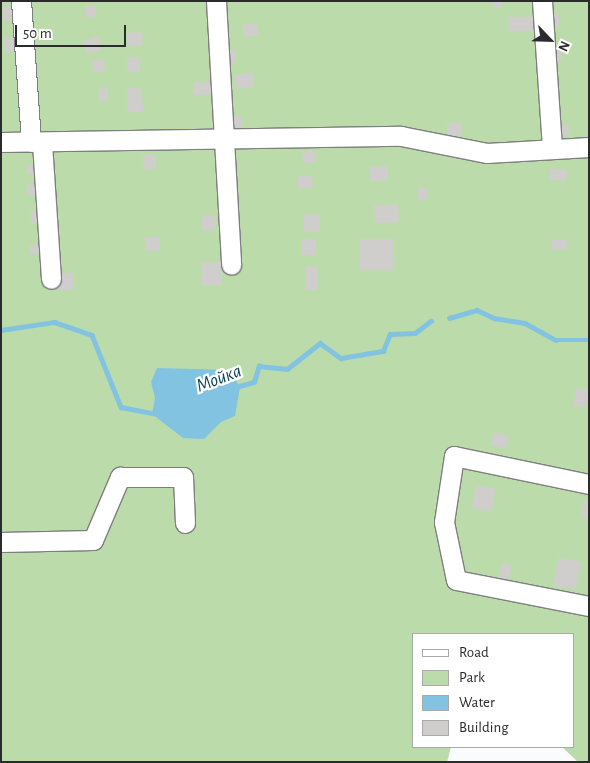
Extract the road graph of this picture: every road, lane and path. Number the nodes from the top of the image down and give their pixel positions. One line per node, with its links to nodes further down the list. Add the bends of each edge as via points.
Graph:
1 (21, 1): 6 (street)
2 (216, 1): 4 (street)
3 (542, 1): 8 (street)
4 (224, 138): 6 (street); 8 (street, via 401,136 487,153); 9 (street)
5 (1, 142): 6 (street)
6 (37, 143): 10 (street)
7 (589, 147): 8 (street)
8 (552, 149)
9 (231, 266)
10 (51, 279)
11 (589, 484): 14 (street, via 454,456 444,522 456,580)
12 (185, 523): 13 (street, via 183,478 120,477 93,540)
13 (1, 542)
14 (589, 606)

